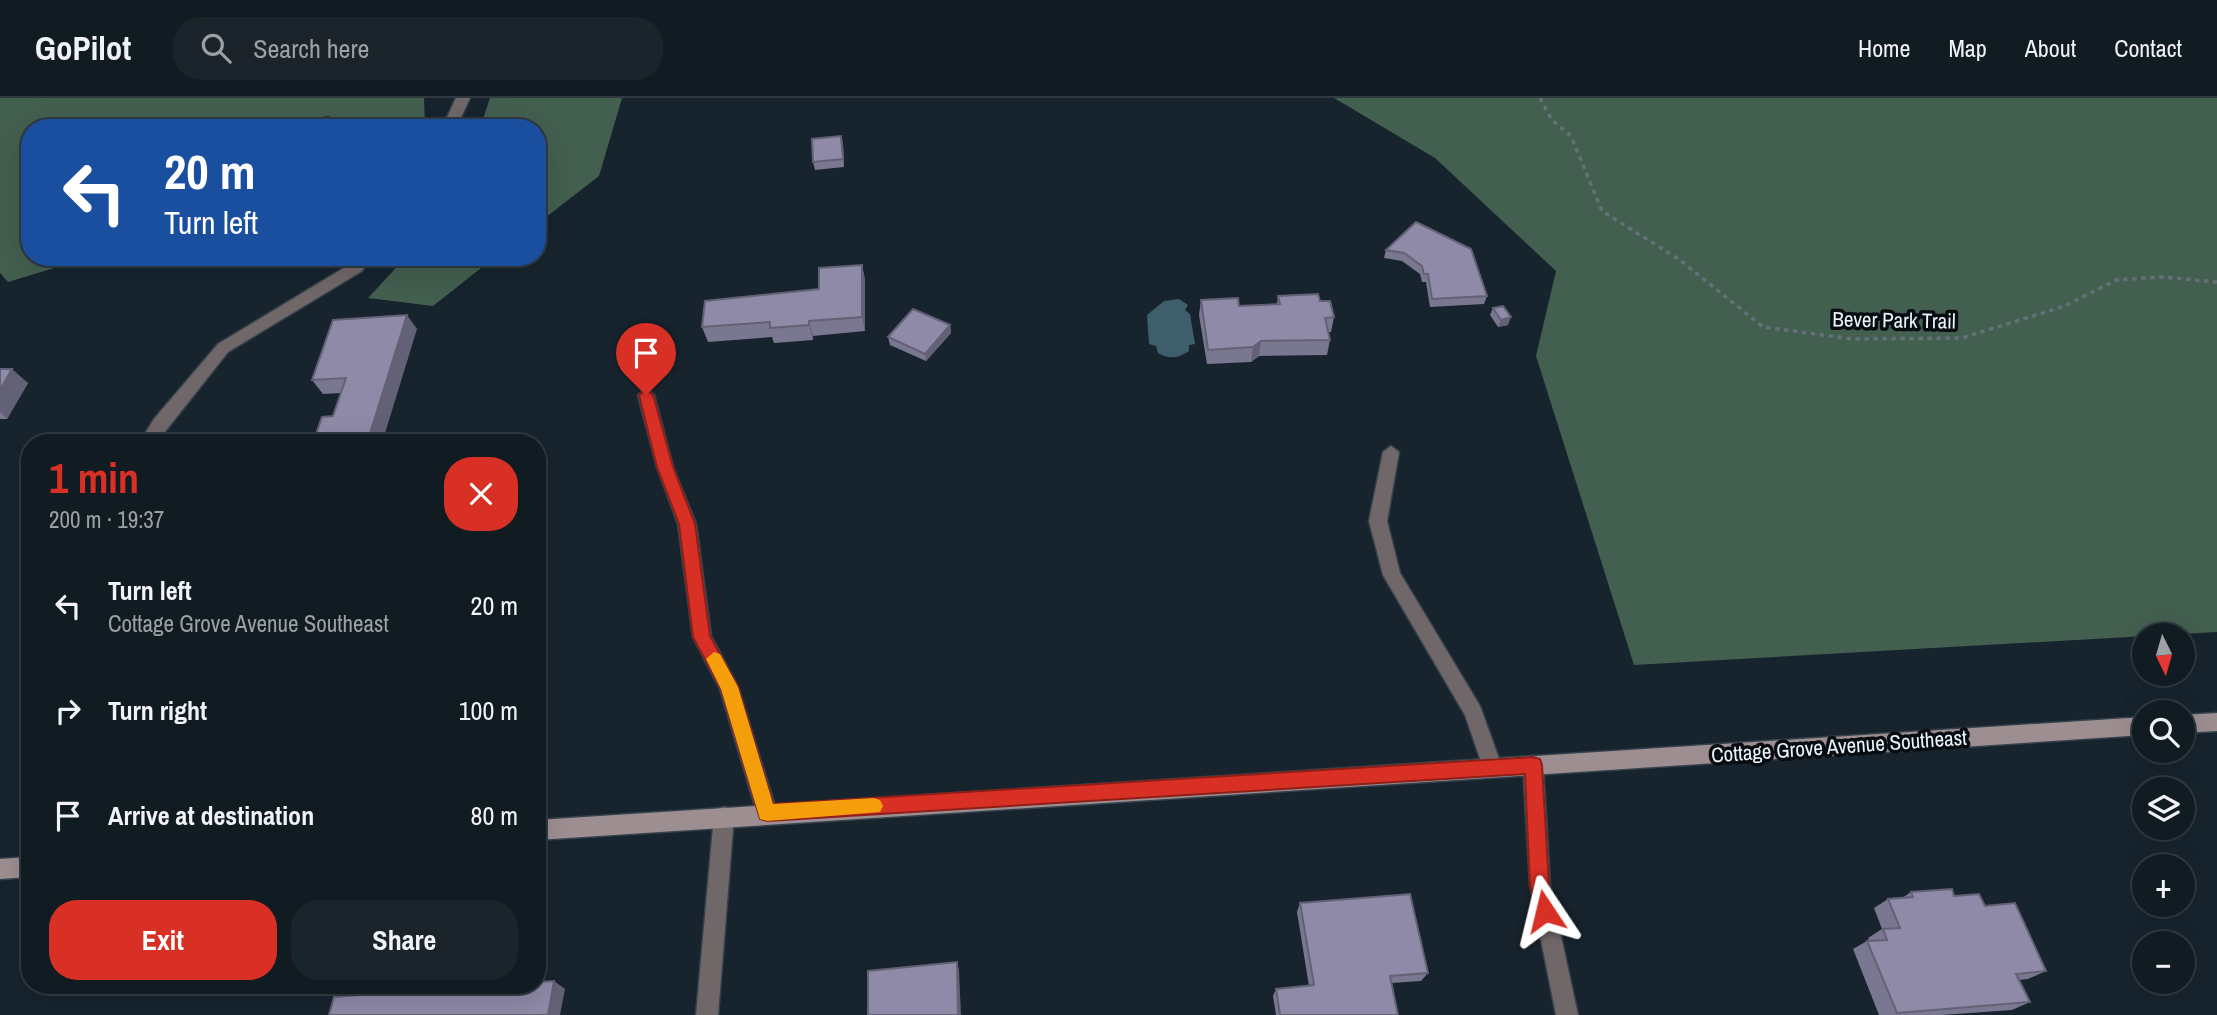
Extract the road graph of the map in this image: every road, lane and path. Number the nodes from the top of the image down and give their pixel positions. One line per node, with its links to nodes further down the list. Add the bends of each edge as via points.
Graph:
1 (463, 98): 3 (street)
2 (1540, 98): 5 (path, Bever Park Trail, via 1552,120 1571,136 1602,211 1680,260 1763,327 1853,339 1962,338 2065,306 2116,280 2162,277)
3 (453, 119)
4 (358, 266): 7 (street, via 223,348)
5 (2217, 282)
6 (646, 395): 14 (street, via 665,467 687,524 702,637 729,687)
7 (153, 434)
8 (1391, 452): 13 (street, via 1378,521 1392,575 1473,712)
9 (2217, 722): 10 (main road)
10 (2195, 723)
11 (2132, 727): 12 (main road, Cottage Grove Avenue Southeast)
12 (1533, 765): 13 (main road, Cottage Grove Avenue Southeast); 20 (street, via 1540,886)
13 (1492, 767): 14 (main road, Cottage Grove Avenue Southeast)
14 (767, 813): 15 (main road, Cottage Grove Avenue Southeast)
15 (724, 816): 16 (main road, Cottage Grove Avenue Southeast); 19 (street)
16 (546, 829)
17 (21, 868): 18 (main road)
18 (0, 869)
19 (707, 1015)
20 (1567, 1015)

